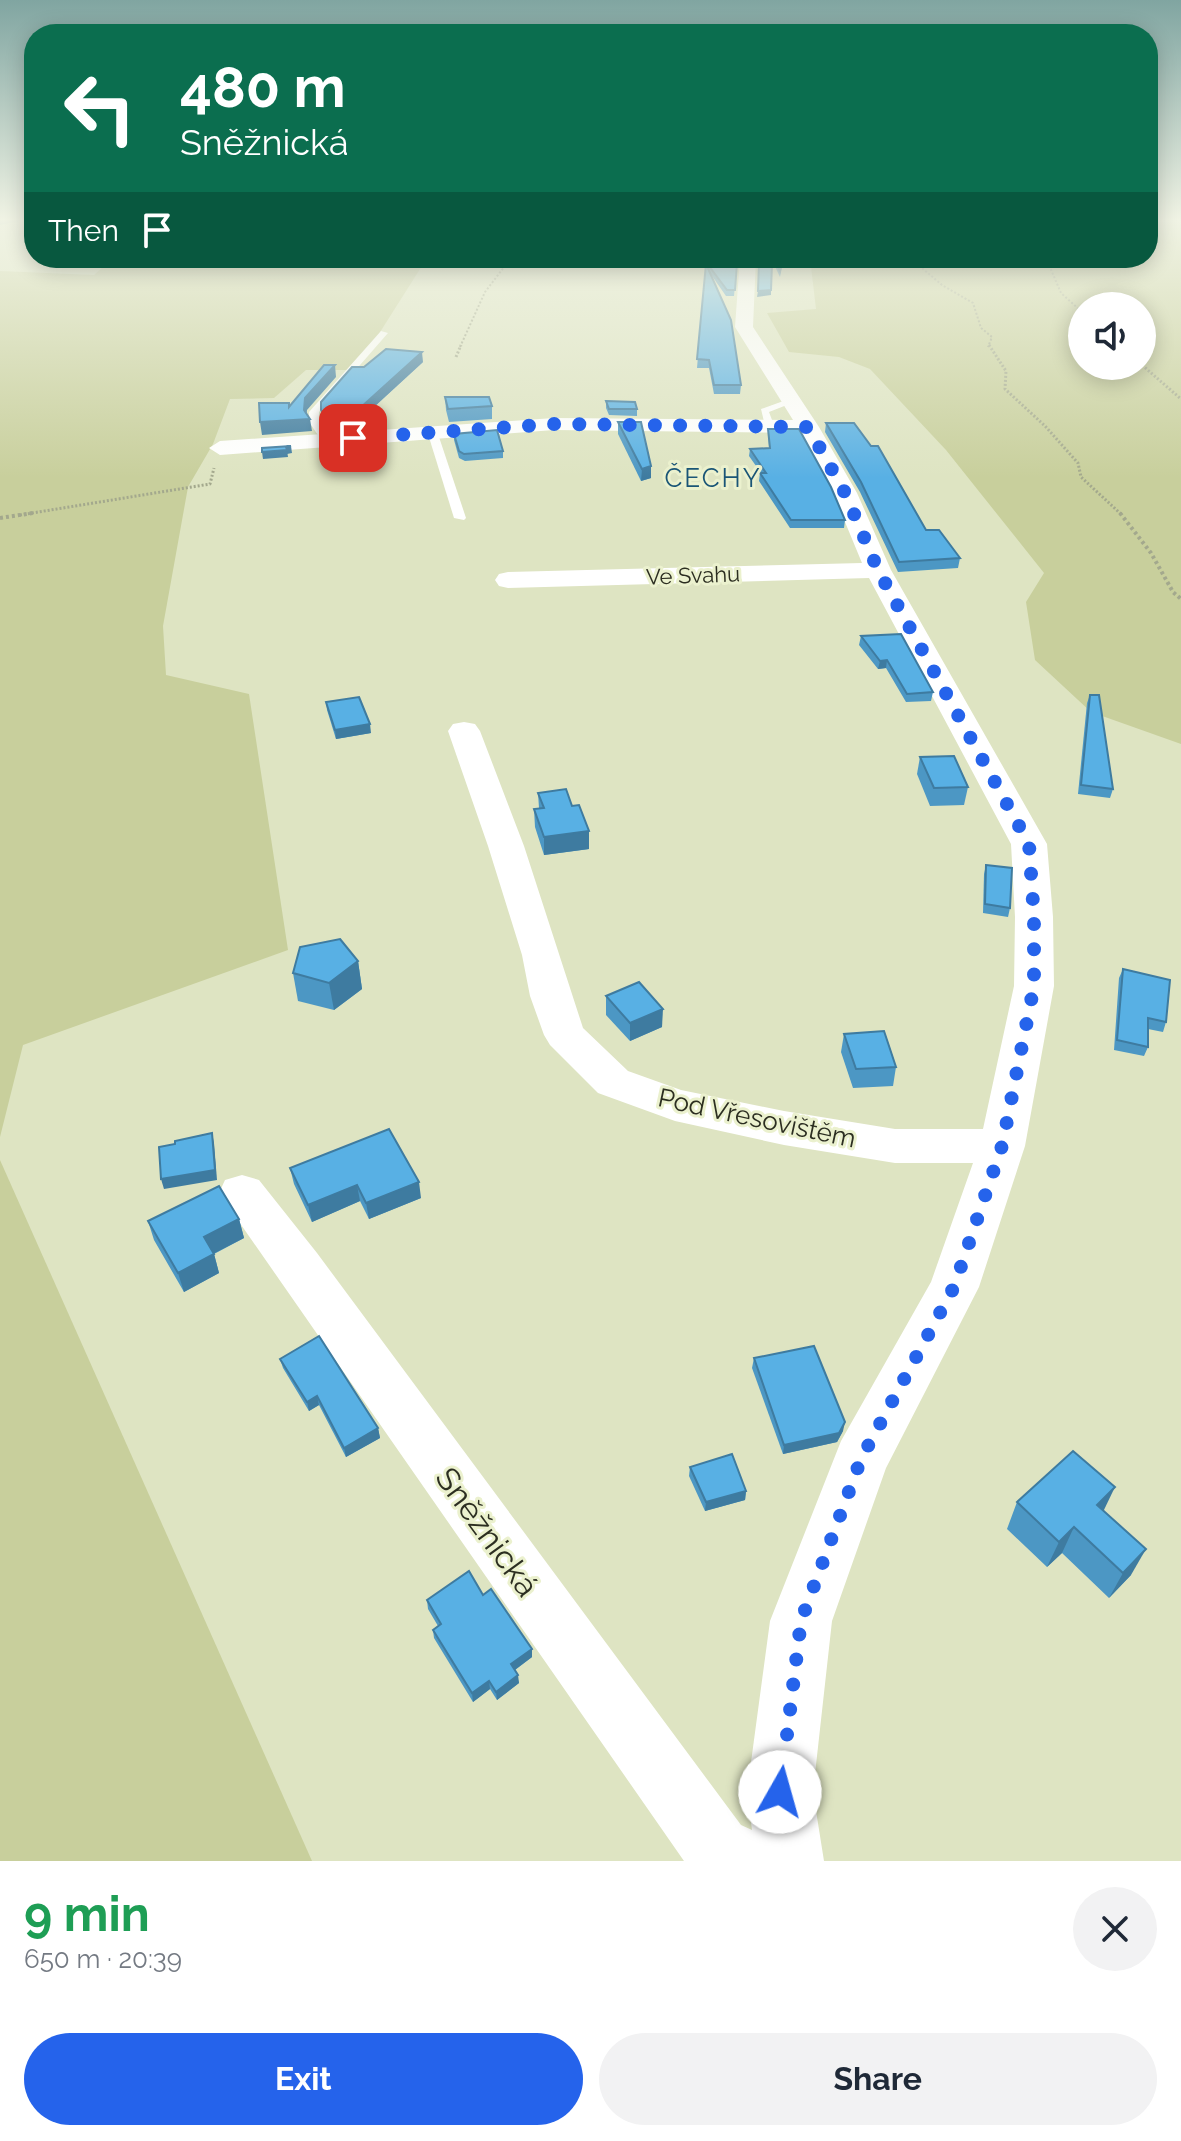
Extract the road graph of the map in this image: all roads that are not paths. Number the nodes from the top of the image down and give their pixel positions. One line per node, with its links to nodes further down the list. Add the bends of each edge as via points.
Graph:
1 (745, 305): 3 (street, via 744,327)
2 (384, 333): 5 (lane, via 314,412 314,422)
3 (790, 418): 4 (street, via 554,424); 8 (street, via 845,493)
4 (433, 434): 5 (street); 7 (lane)
5 (326, 439): 6 (street)
6 (220, 448)
7 (460, 518)
8 (878, 570): 9 (street, Ve Svahu); 11 (street, via 1029,844 1034,986)
9 (508, 580)
10 (464, 731): 11 (street, Pod Vřesovištěm, via 565,1035 613,1082 675,1105 868,1142)
11 (1002, 1146): 14 (street, via 954,1287 861,1459 801,1621 780,1792)
12 (242, 1193): 13 (street, Sněžnická, via 717,1849)
13 (740, 1861)
14 (790, 1861)

